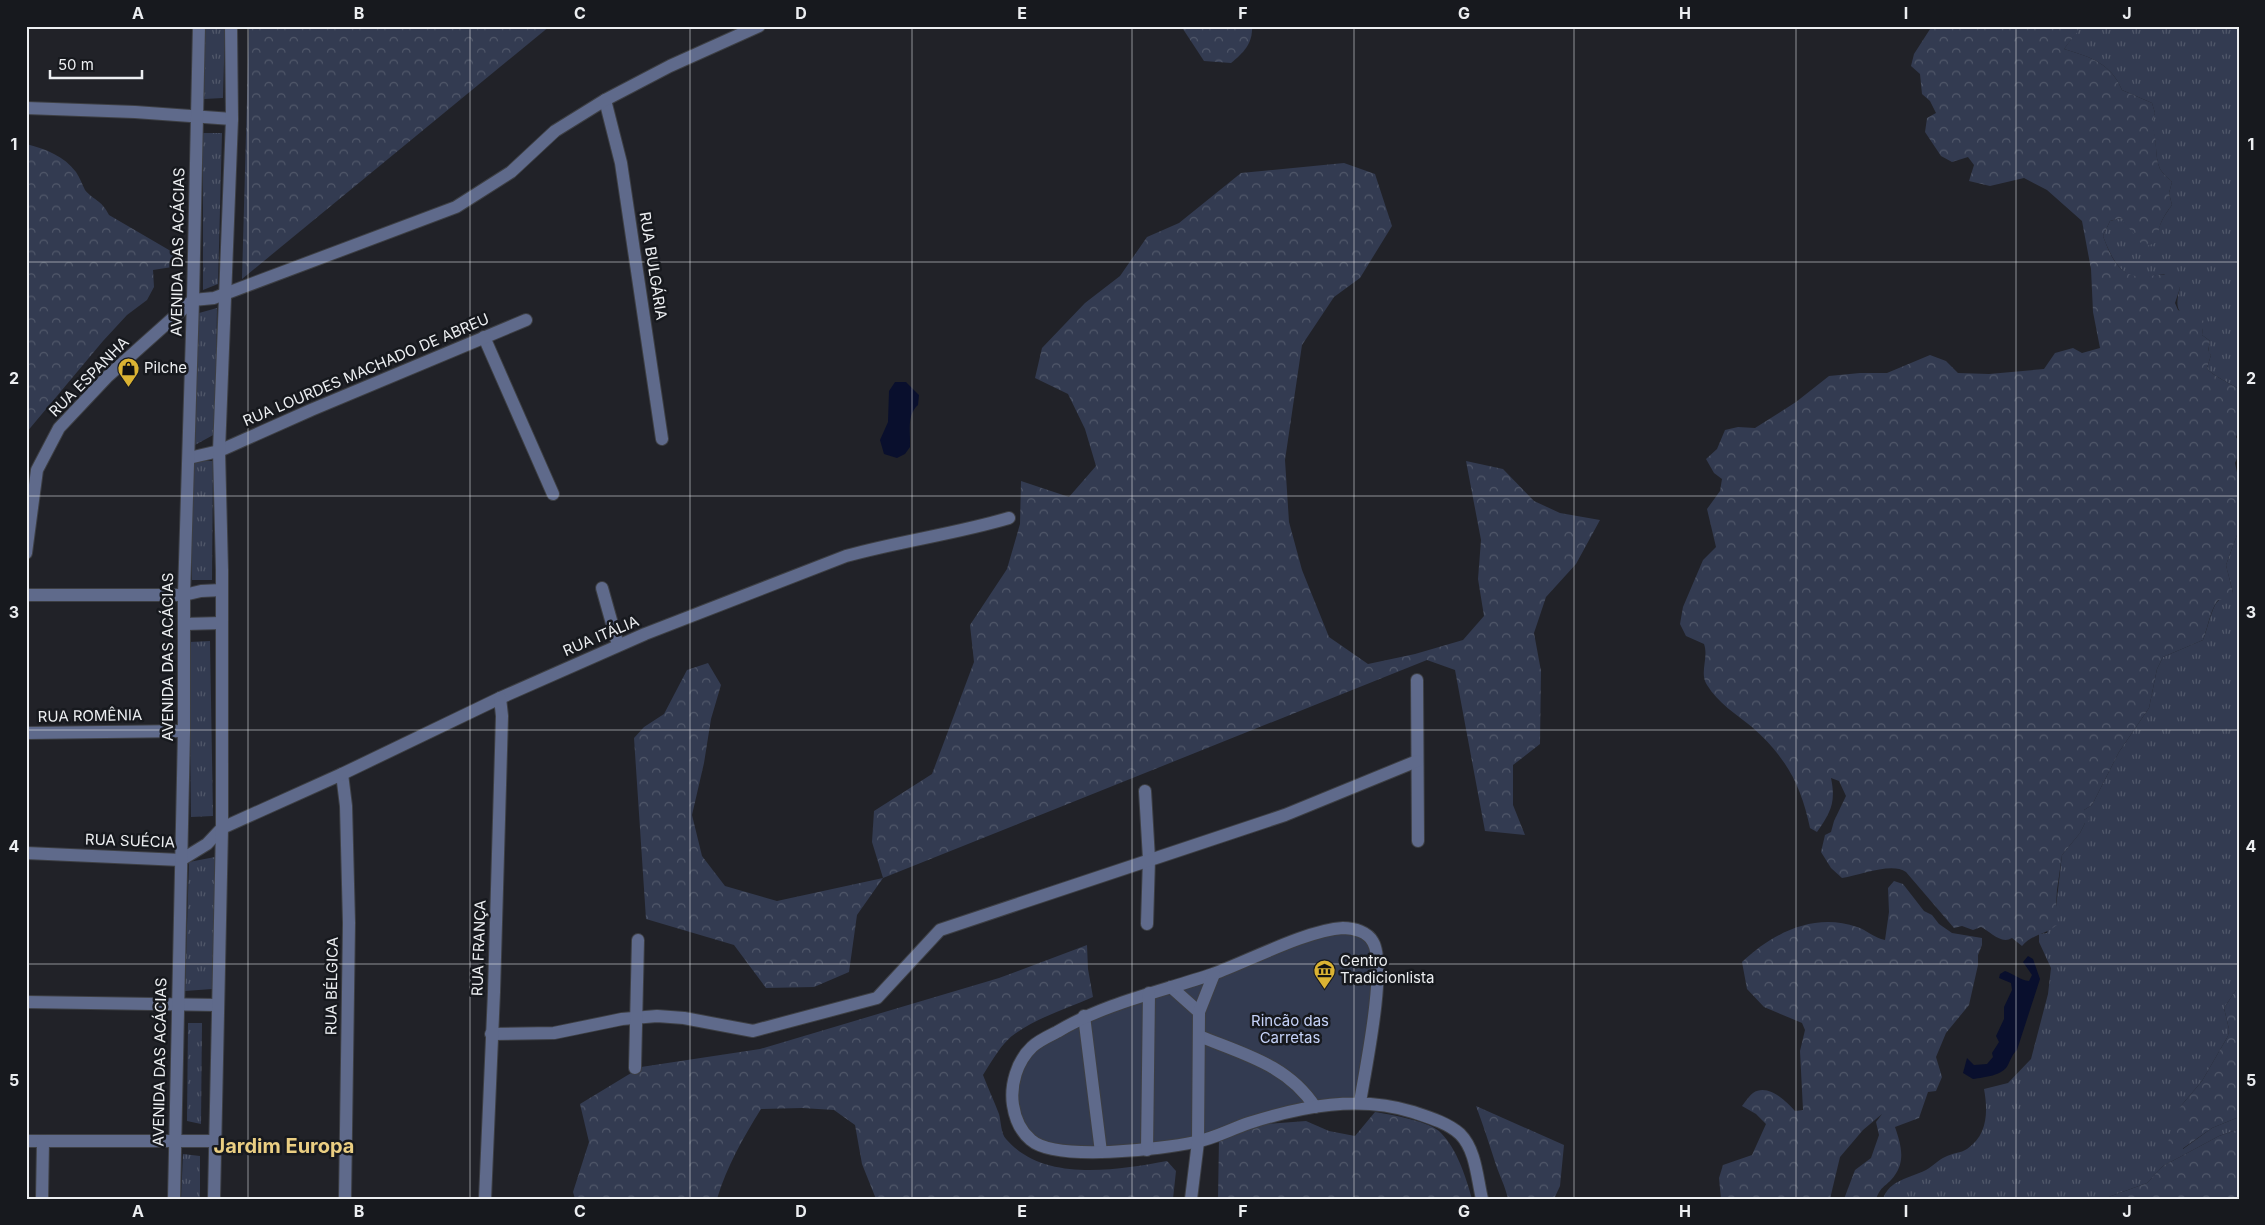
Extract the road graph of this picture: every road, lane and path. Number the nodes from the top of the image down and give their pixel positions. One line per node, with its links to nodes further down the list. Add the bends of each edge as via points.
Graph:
1 (199, 26): 6 (street, AVENIDA DAS ACÁCIAS)
2 (232, 26): 7 (street)
3 (759, 26): 4 (street)
4 (605, 100): 8 (street, via 554,131 511,172 456,207); 12 (street, RUA BULGÁRIA, via 621,163)
5 (26, 108): 6 (street)
6 (198, 116): 7 (street); 9 (street, AVENIDA DAS ACÁCIAS)
7 (232, 119): 8 (street)
8 (219, 296): 9 (street); 13 (street)
9 (193, 300): 14 (street, AVENIDA DAS ACÁCIAS); 17 (street, RUA ESPANHA, via 108,376 59,428 37,470)
10 (526, 320): 11 (street, RUA LOURDES MACHADO DE ABREU)
11 (484, 337): 13 (street, RUA LOURDES MACHADO DE ABREU); 15 (street)
12 (662, 439)
13 (219, 452): 14 (street, RUA LOURDES MACHADO DE ABREU); 19 (street)
14 (189, 458): 21 (street, AVENIDA DAS ACÁCIAS)
15 (553, 494)
16 (1009, 518): 24 (street, RUA ITÁLIA, via 966,531 846,556)
17 (26, 553)
18 (602, 588): 24 (street)
19 (222, 590): 21 (street); 22 (street)
20 (26, 595): 21 (street)
21 (184, 595): 23 (street, AVENIDA DAS ACÁCIAS)
22 (222, 623): 23 (street); 32 (street)
23 (184, 624): 27 (street, AVENIDA DAS ACÁCIAS)
24 (618, 645): 26 (street, RUA ITÁLIA)
25 (1417, 680): 29 (street)
26 (500, 698): 30 (street, RUA ITÁLIA); 48 (street, RUA FRANÇA)
27 (184, 731): 28 (street, RUA ROMÊNIA); 36 (street, AVENIDA DAS ACÁCIAS)
28 (26, 733)
29 (1417, 761): 33 (street); 35 (street, via 1285,815)
30 (342, 774): 32 (street, RUA ITÁLIA); 63 (street, RUA BÉLGICA, via 346,806 349,924)
31 (1145, 791): 35 (street)
32 (222, 828): 36 (street, RUA SUÉCIA, via 207,844); 44 (street)
33 (1418, 841)
34 (26, 853): 36 (street, RUA SUÉCIA)
35 (1149, 859): 37 (street); 47 (street, via 940,930 877,998 753,1031 684,1018)
36 (181, 860): 43 (street, AVENIDA DAS ACÁCIAS)
37 (1147, 924)
38 (638, 940): 47 (street)
39 (1214, 974): 40 (street); 45 (street); 51 (street, via 1310,936 1344,928 1363,931 1373,942 1378,965)
40 (1171, 987): 41 (street); 45 (street)
41 (1149, 993): 46 (street); 58 (street)
42 (26, 1002): 43 (street)
43 (177, 1004): 44 (street); 57 (street, AVENIDA DAS ACÁCIAS)
44 (218, 1004): 55 (street)
45 (1199, 1012): 49 (street)
46 (1084, 1016): 59 (street); 59 (street, via 1032,1047 1014,1075 1012,1104 1019,1127 1033,1142 1073,1153)
47 (636, 1018): 48 (street, via 554,1033); 50 (street)
48 (491, 1034): 64 (street, RUA FRANÇA)
49 (1199, 1036): 52 (street, via 1266,1063 1305,1091); 56 (street)
50 (635, 1068)
51 (1360, 1102): 52 (street); 66 (street, via 1397,1107 1436,1120 1460,1134 1472,1154)
52 (1315, 1107): 56 (street, via 1251,1122)
53 (43, 1140): 54 (street); 57 (street); 60 (street)
54 (26, 1141)
55 (215, 1141): 57 (street); 62 (street)
56 (1198, 1142): 58 (street); 65 (street)
57 (175, 1143): 61 (street, AVENIDA DAS ACÁCIAS)
58 (1147, 1150): 59 (street)
59 (1101, 1152)
60 (42, 1199)
61 (174, 1199)
62 (214, 1199)
63 (345, 1199)
64 (485, 1199)
65 (1190, 1199)
66 (1482, 1199)

